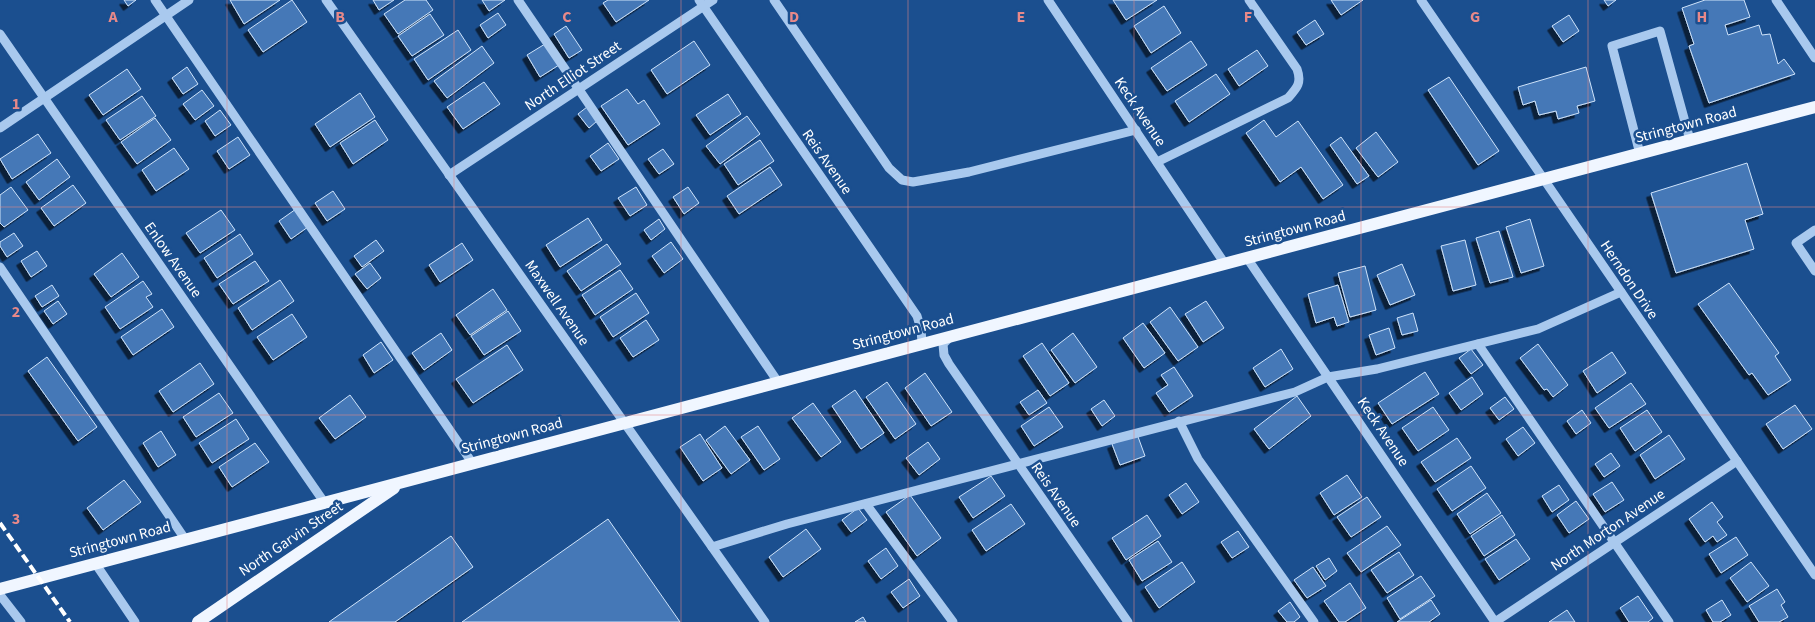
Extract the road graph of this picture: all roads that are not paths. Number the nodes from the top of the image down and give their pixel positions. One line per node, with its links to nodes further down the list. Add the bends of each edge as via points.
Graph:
1 (155, 0): 12 (street)
2 (189, 0): 12 (street)
3 (326, 0): 23 (street, Maxwell Avenue)
4 (518, 0): 15 (street)
5 (713, 0): 11 (street, North Elliot Street)
6 (774, 0): 19 (street, via 889,168 902,180 912,182 969,172)
7 (1048, 0): 19 (street, Keck Avenue)
8 (1249, 0): 22 (street, via 1297,69 1299,86 1288,98)
9 (1421, 0): 24 (street, Herndon Drive)
10 (1776, 0): 14 (street)
11 (701, 3): 15 (street, North Elliot Street); 32 (street, Reis Avenue, via 917,316)
12 (166, 16): 16 (street); 39 (street)
13 (0, 34): 16 (street, Enlow Avenue)
14 (1815, 58)
15 (578, 89): 23 (street, North Elliot Street); 35 (street)
16 (44, 98): 18 (street); 42 (street, Enlow Avenue)
17 (1815, 107): 20 (main road, Stringtown Road)
18 (0, 128)
19 (1136, 130): 22 (street, Keck Avenue)
20 (1690, 140): 21 (main road, Stringtown Road); 21 (street, via 1660,31 1612,46)
21 (1640, 154): 24 (main road, Stringtown Road)
22 (1157, 162): 27 (street, Keck Avenue)
23 (449, 175): 37 (street, Maxwell Avenue)
24 (1544, 180): 26 (main road, Stringtown Road); 30 (street, Herndon Drive)
25 (1815, 230): 29 (street, via 1796,243)
26 (1247, 258): 27 (main road, Stringtown Road); 34 (street, Keck Avenue)
27 (1225, 264): 31 (main road, Stringtown Road)
28 (0, 267): 44 (street)
29 (1815, 271)
30 (1621, 292): 33 (street, via 1538,329); 38 (street, Herndon Drive)
31 (954, 335): 32 (main road, Stringtown Road); 40 (street, Reis Avenue, via 943,344 944,355)
32 (922, 343): 35 (main road, Stringtown Road)
33 (1478, 344): 34 (street); 45 (street)
34 (1328, 377): 36 (street, via 1295,392); 58 (street, Keck Avenue)
35 (778, 382): 37 (main road, Stringtown Road)
36 (1179, 421): 40 (street, via 1045,455); 57 (street, via 1198,459)
37 (624, 423): 39 (main road, Stringtown Road); 46 (street, Maxwell Avenue)
38 (1737, 461): 45 (street, North Morton Avenue); 48 (street, Herndon Drive)
39 (473, 464): 41 (main road, Stringtown Road)
40 (1018, 465): 43 (street); 56 (street, Reis Avenue)
41 (402, 482): 42 (main road, Stringtown Road); 53 (main road, North Garvin Street)
42 (324, 502): 44 (main road, Stringtown Road)
43 (866, 504): 46 (street); 55 (street)
44 (184, 539): 47 (main road, Stringtown Road)
45 (1615, 542): 58 (street, North Morton Avenue); 59 (street)
46 (712, 547): 54 (street, Maxwell Avenue)
47 (95, 563): 49 (main road, Stringtown Road); 52 (street)
48 (1815, 575)
49 (0, 589)
50 (0, 595): 51 (street)
51 (21, 622)
52 (135, 622)
53 (198, 622)
54 (765, 622)
55 (953, 622)
56 (1128, 622)
57 (1314, 622)
58 (1495, 622)
59 (1669, 622)

